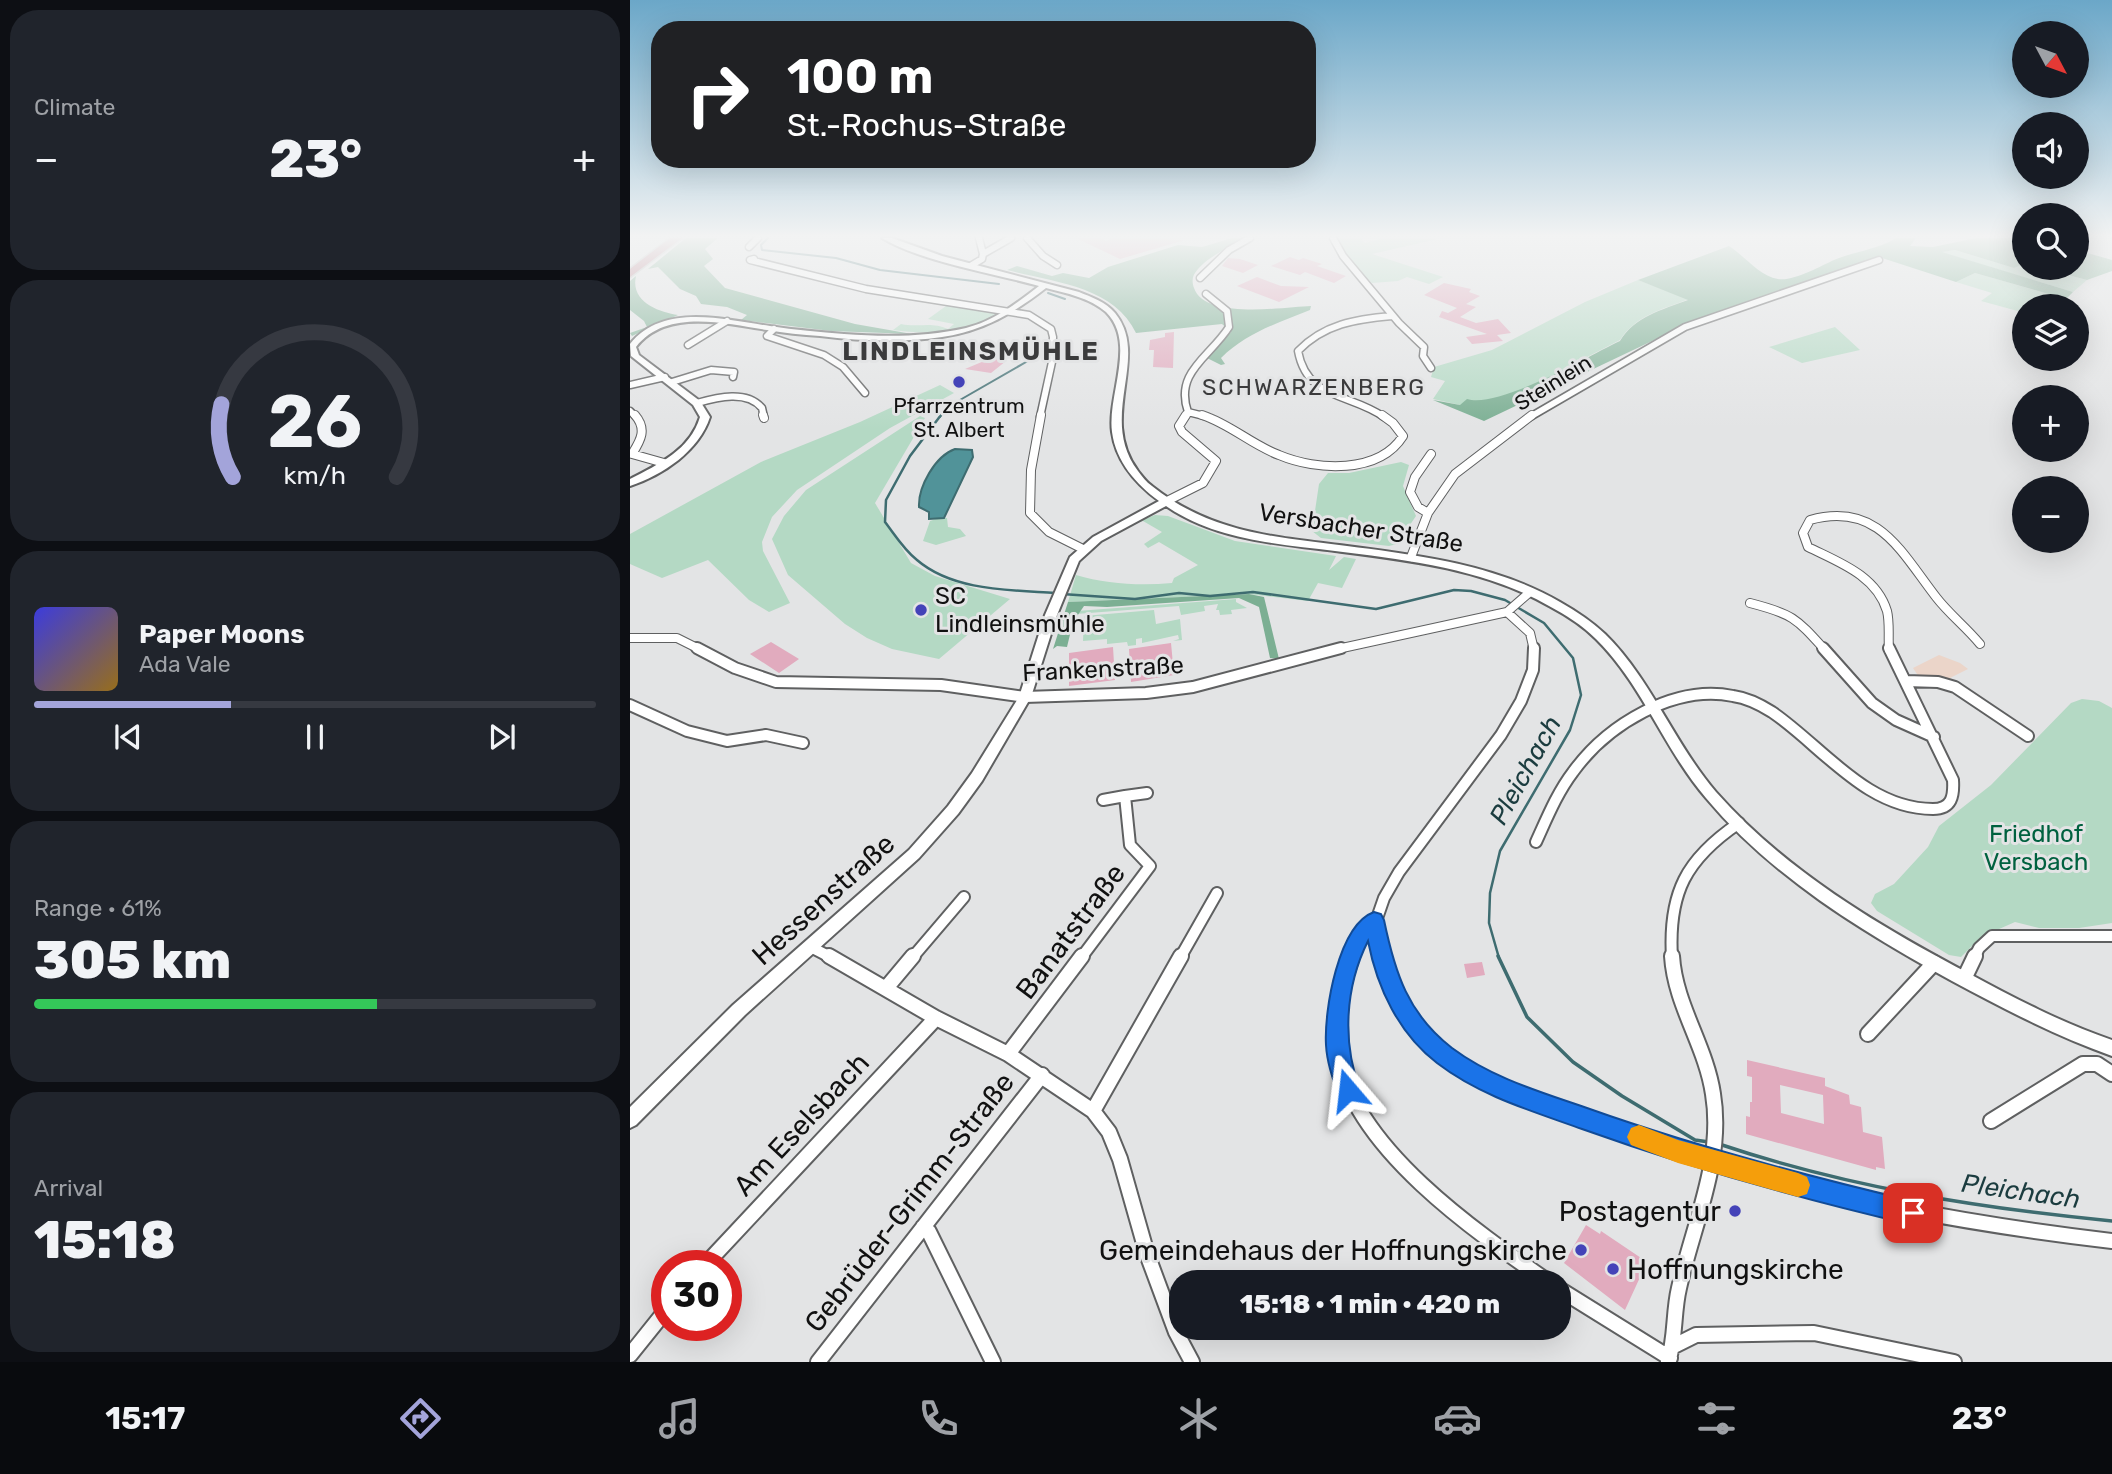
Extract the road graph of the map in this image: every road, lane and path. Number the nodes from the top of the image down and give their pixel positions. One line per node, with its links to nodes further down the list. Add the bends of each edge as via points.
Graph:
1 (945, 302): 7 (street)
2 (1024, 302): 7 (street)
3 (1094, 302): 25 (main road, Versbacher Straße, via 1110,311 1119,324 1123,346 1116,408 1118,445 1133,474)
4 (1215, 302): 19 (street, via 1227,311 1230,327 1197,363 1182,392)
5 (1381, 302): 8 (street)
6 (1753, 302): 26 (street, Steinlein, via 1685,327 1542,407 1461,467)
7 (1010, 312): 10 (main road, via 968,330 920,336); 27 (street, via 1036,318 1052,332 1054,347 1033,458 1030,513 1049,532)
8 (1392, 316): 12 (street, via 1424,346 1423,356); 19 (street, via 1337,325 1316,334 1298,351 1301,371 1319,386 1379,413 1400,430 1401,442 1376,461 1297,461 1202,414)
9 (727, 321): 10 (main road); 11 (street); 14 (main road, via 691,320 639,338 632,347 635,356)
10 (774, 329): 16 (street, via 767,336 824,355 843,367)
11 (688, 345)
12 (1431, 368)
13 (733, 377): 14 (street, via 730,370 717,369)
14 (668, 380): 15 (street); 17 (main road)
15 (630, 385)
16 (865, 393)
17 (697, 403): 20 (street, via 729,395 744,398 756,402); 23 (main road, via 705,417 704,426 691,443)
18 (630, 411): 21 (street, via 641,419 645,430)
19 (1188, 412): 25 (street, via 1179,426 1182,434 1210,453 1216,461 1214,469 1199,487)
20 (764, 418)
21 (631, 454): 23 (street)
22 (1430, 454): 26 (street, via 1410,492 1418,507)
23 (664, 463): 24 (main road)
24 (630, 483)
25 (1165, 502): 27 (main road); 28 (main road, Versbacher Straße, via 1204,522 1254,537)
26 (1428, 513): 28 (street, Steinlein)
27 (1083, 549): 34 (main road, Hessenstraße, via 1064,582)
28 (1410, 557): 29 (main road, Versbacher Straße, via 1469,570)
29 (1517, 602): 34 (street, Frankenstraße, via 1193,687); 36 (main road, Versbacher Straße, via 1575,616 1631,674); 47 (street, via 1534,643 1532,673 1524,692 1481,765 1406,859)
30 (1750, 603): 38 (street, via 1798,620 1872,703)
31 (630, 639): 34 (street, Frankenstraße, via 677,638 735,668 776,682 941,685)
32 (1980, 644): 33 (street, via 1944,608 1883,530 1831,515 1810,520 1802,533 1808,547 1863,575 1881,597 1889,623 1889,652)
33 (1906, 681): 37 (street, via 1955,687); 38 (street)
34 (1025, 697): 49 (main road, Hessenstraße, via 953,810 915,854)
35 (630, 705): 39 (street, via 687,731 727,741 766,734)
36 (1653, 710): 38 (street, via 1707,695 1748,699 1777,716 1870,789 1897,804 1920,809 1943,807 1954,793); 43 (main road, Versbacher Straße, via 1711,795); 44 (street, via 1613,731 1581,760)
37 (2028, 736)
38 (1934, 737)
39 (803, 743)
40 (1147, 793): 41 (street)
41 (1125, 796): 42 (street); 56 (street, Banatstraße, via 1130,845 1150,866)
42 (1102, 800)
43 (1739, 823): 50 (main road, Versbacher Straße, via 1824,893); 62 (street, via 1693,862 1681,884 1672,940 1679,995 1712,1088)
44 (1536, 842)
45 (1217, 893): 59 (street)
46 (964, 897): 52 (street)
47 (1374, 920): 62 (street, via 1383,964 1399,1004 1444,1055 1496,1087); 66 (street, via 1353,952 1340,999 1336,1044 1348,1090 1369,1128 1402,1166)
48 (2112, 936): 51 (street, via 1992,936 1979,948)
49 (809, 946): 52 (street); 60 (main road, Hessenstraße)
50 (1934, 963): 51 (main road, Versbacher Straße); 54 (street)
51 (1964, 979): 55 (main road, Versbacher Straße, via 2039,1019)
52 (887, 987): 53 (street)
53 (936, 1018): 56 (street); 65 (street, Am Eselsbach)
54 (1868, 1034)
55 (2112, 1048)
56 (1008, 1054): 58 (street)
57 (2109, 1071): 61 (street, via 2083,1064)
58 (1042, 1075): 59 (street); 63 (street, Gebrüder-Grimm-Straße)
59 (1093, 1111): 73 (street, via 1109,1132 1162,1297)
60 (630, 1119)
61 (1991, 1121)
62 (1714, 1162): 64 (street, via 1889,1208); 70 (street, via 1678,1291)
63 (922, 1227): 71 (street, Gebrüder-Grimm-Straße); 72 (street, via 929,1232)
64 (2112, 1241)
65 (719, 1250)
66 (1531, 1270)
67 (1571, 1296): 70 (street)
68 (651, 1329): 69 (street)
69 (630, 1355)
70 (1670, 1355): 74 (street, via 1696,1335 1814,1333)
71 (818, 1362)
72 (993, 1362)
73 (1192, 1362)
74 (1954, 1362)

